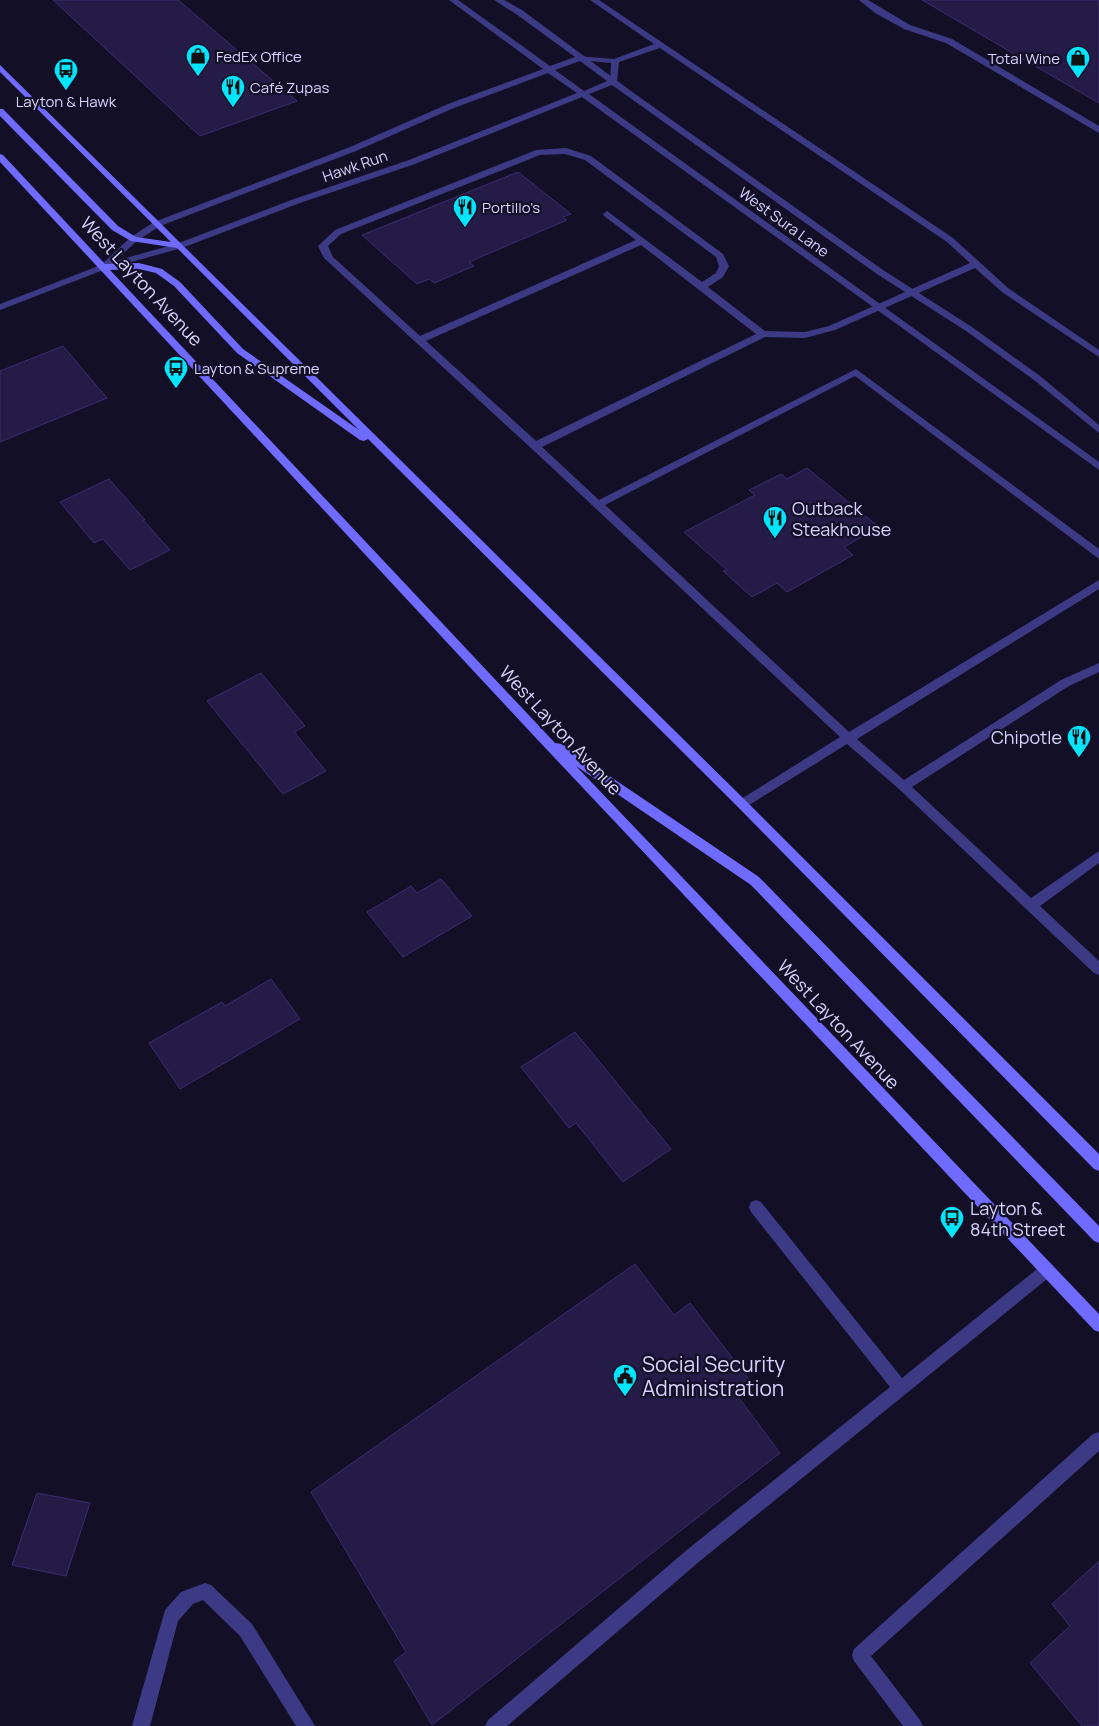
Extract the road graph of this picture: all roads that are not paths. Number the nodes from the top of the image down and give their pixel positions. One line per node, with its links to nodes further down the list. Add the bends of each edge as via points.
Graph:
1 (453, 0): 9 (street, West Sura Lane)
2 (498, 0): 6 (street, West Sura Lane)
3 (594, 0): 5 (street)
4 (863, 0): 13 (street, via 907,27 949,41)
5 (660, 45): 7 (street); 20 (street, via 950,240)
6 (580, 58): 7 (street); 9 (street, Hawk Run); 10 (street, West Sura Lane)
7 (615, 61): 10 (street)
8 (0, 67): 16 (main road)
9 (550, 69): 11 (street, West Sura Lane); 16 (street, Hawk Run, via 451,106 354,149)
10 (613, 82): 11 (street, Hawk Run); 23 (street, West Sura Lane)
11 (585, 93): 19 (street, Hawk Run, via 412,162); 25 (street, West Sura Lane)
12 (0, 111): 17 (main road, via 115,228)
13 (1099, 130)
14 (0, 157): 21 (main road, West Layton Avenue)
15 (607, 214): 18 (street)
16 (157, 224): 17 (street, Hawk Run); 19 (main road)
17 (134, 239): 19 (main road); 21 (street, Hawk Run)
18 (642, 241): 22 (street); 27 (street)
19 (179, 246): 21 (street, Hawk Run); 31 (main road)
20 (976, 264): 23 (street); 28 (street, via 1005,290)
21 (103, 267): 24 (street, Hawk Run); 31 (main road, via 139,266 159,271 177,284 240,351); 37 (main road, West Layton Avenue)
22 (701, 287): 26 (street); 27 (street, via 720,275 724,266 720,256 588,158 566,151 539,152 338,232 323,246 329,258)
23 (911, 291): 25 (street); 29 (street, West Sura Lane, via 1037,378)
24 (0, 307)
25 (877, 307): 26 (street, via 832,328 805,335); 32 (street, West Sura Lane)
26 (763, 334): 30 (street)
27 (419, 340): 30 (street)
28 (1099, 354)
29 (1099, 430)
30 (535, 446): 33 (street)
31 (390, 456): 40 (main road)
32 (1099, 467)
33 (597, 505): 34 (street, via 856,372); 38 (street)
34 (1099, 555)
35 (1099, 584): 38 (street)
36 (1099, 667): 39 (street, via 1065,683)
37 (538, 733): 46 (main road, via 755,881); 47 (main road, West Layton Avenue)
38 (848, 738): 39 (street); 40 (street)
39 (903, 786): 42 (street)
40 (742, 804): 44 (main road)
41 (1099, 856): 42 (street)
42 (1031, 905): 43 (street)
43 (1099, 969)
44 (1099, 1164)
45 (756, 1207): 49 (street)
46 (1099, 1236)
47 (1047, 1270): 48 (main road, West Layton Avenue); 49 (street)
48 (1099, 1325)
49 (900, 1388): 53 (street, via 694,1555)
50 (1099, 1440): 54 (street, via 860,1656)
51 (141, 1726): 52 (street, via 171,1616 187,1598 205,1591 246,1630)
52 (306, 1726)
53 (494, 1726)
54 (914, 1726)

